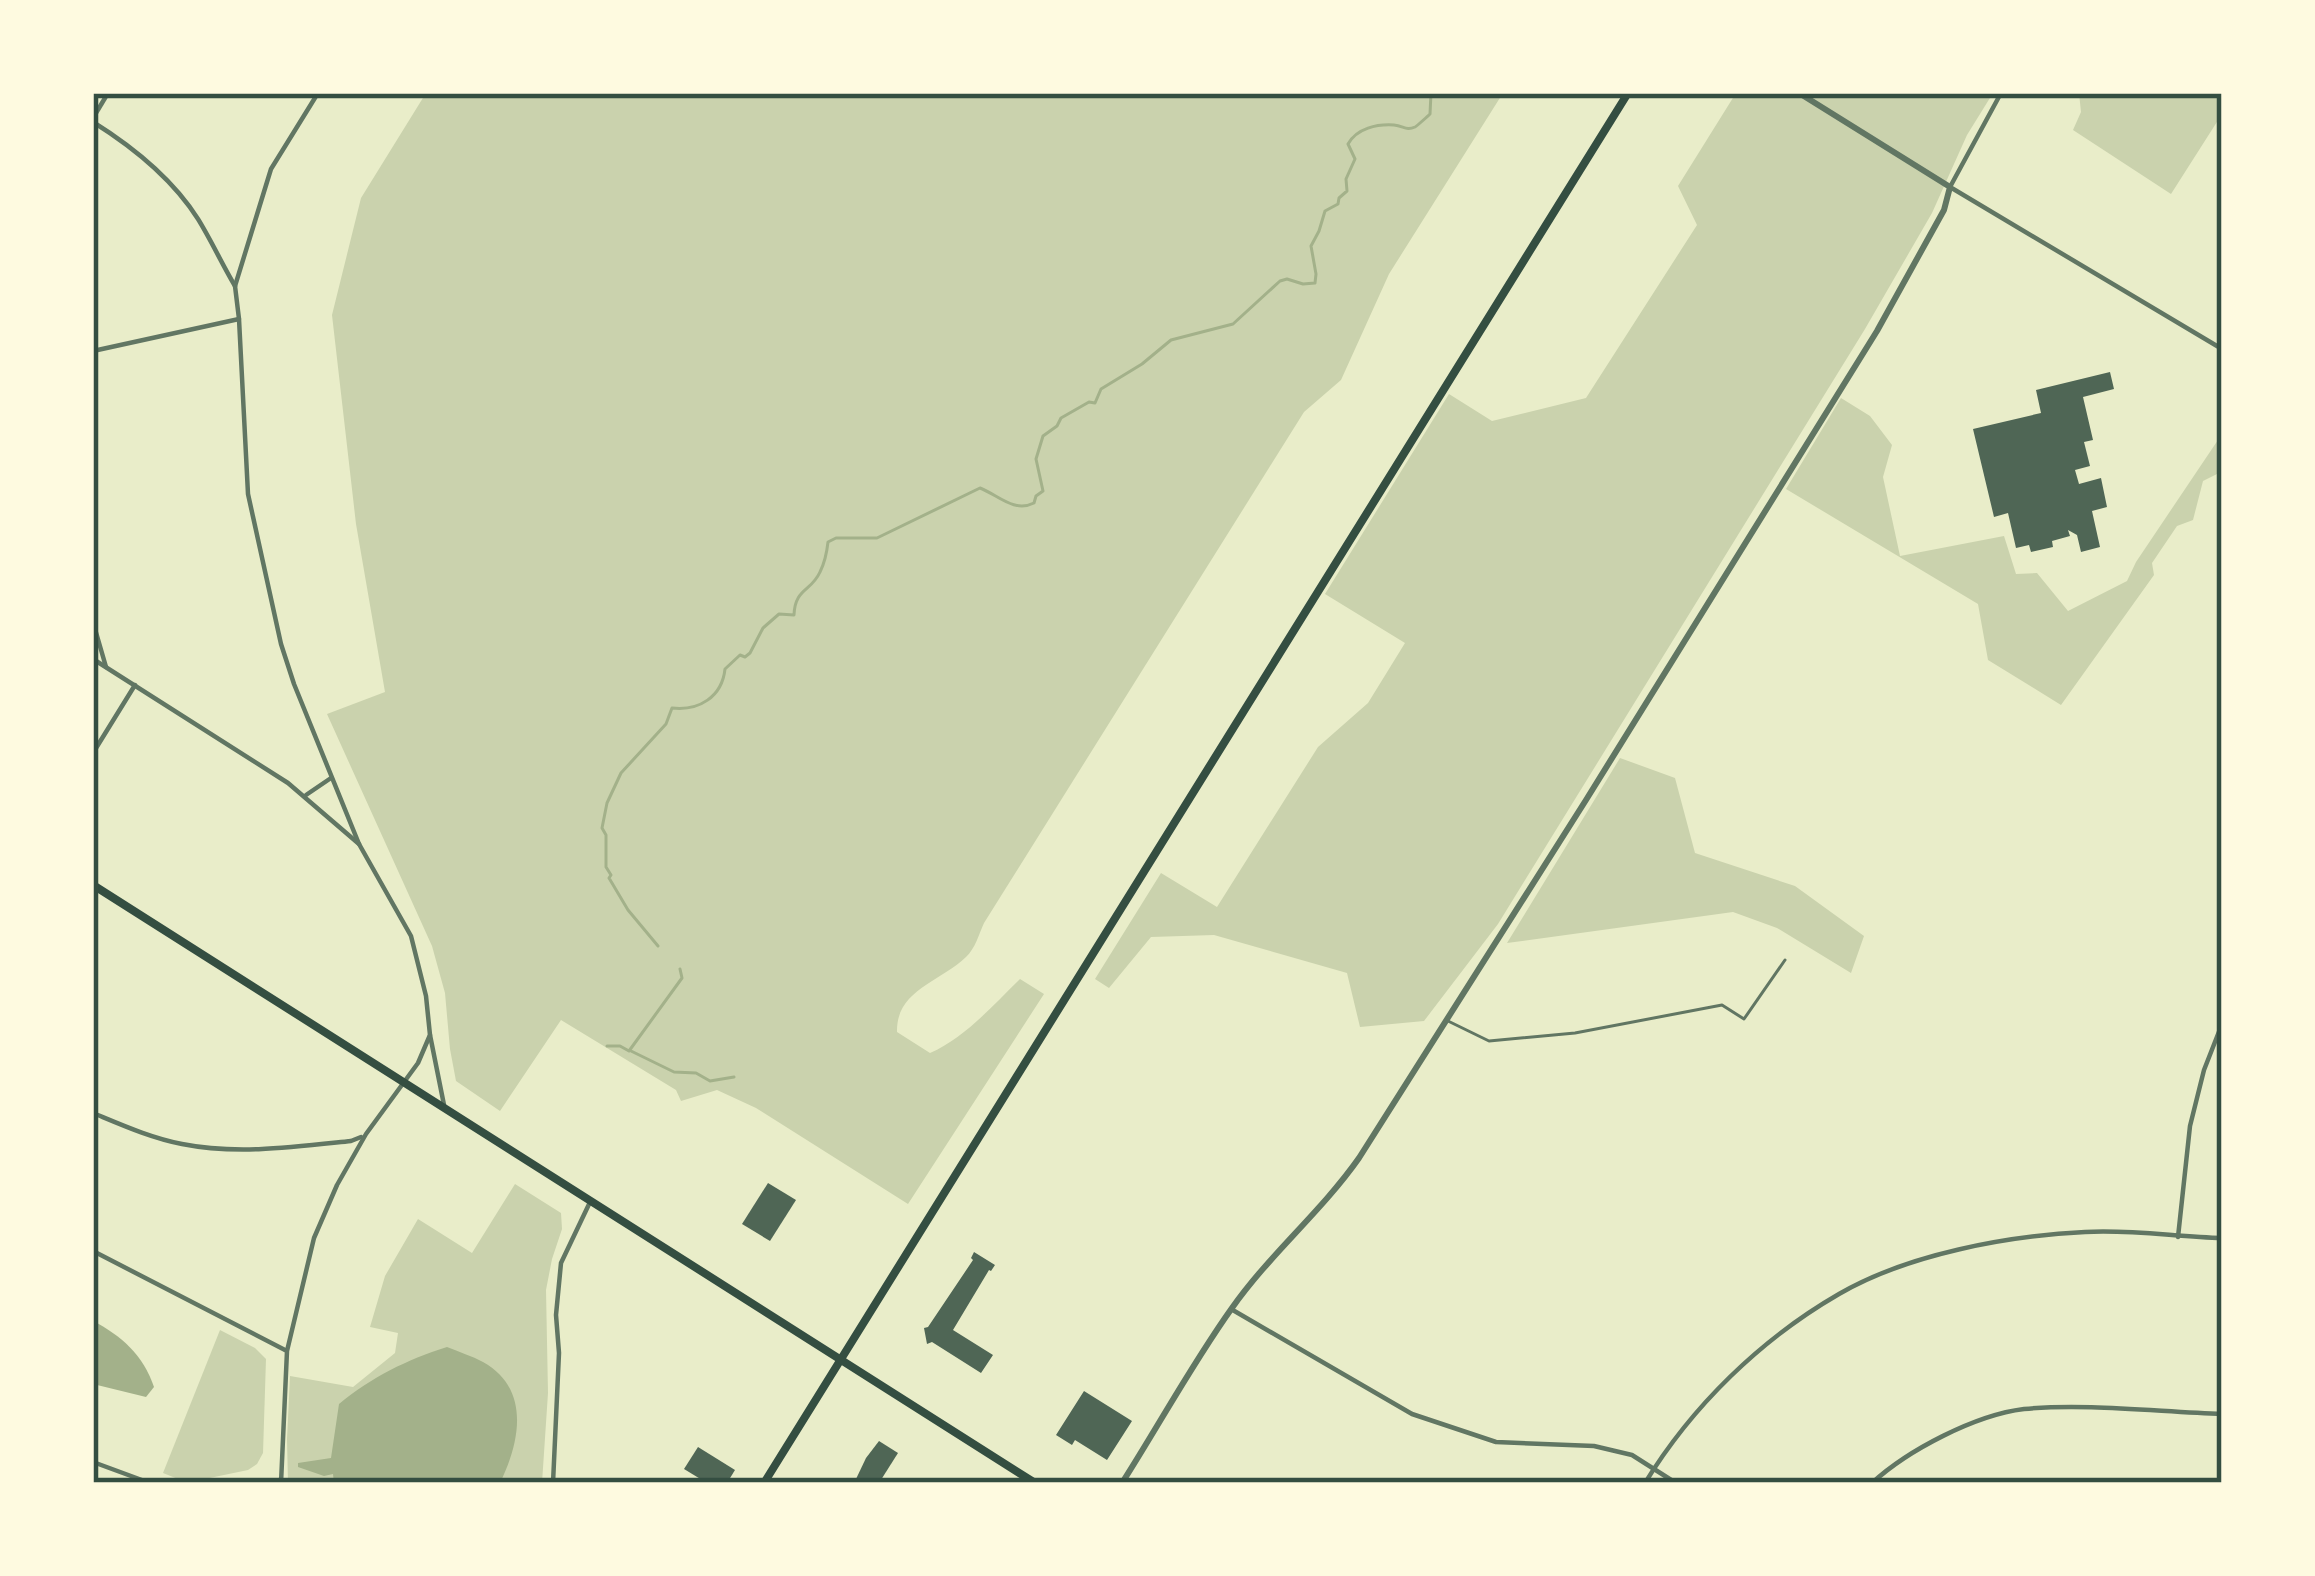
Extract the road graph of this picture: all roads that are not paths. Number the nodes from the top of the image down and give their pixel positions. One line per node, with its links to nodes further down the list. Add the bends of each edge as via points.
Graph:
1 (108, 93): 6 (street)
2 (318, 93): 8 (street, via 271,169)
3 (1628, 93): 35 (main road)
4 (1799, 93): 7 (street)
5 (2001, 93): 7 (street)
6 (93, 120): 8 (street, via 170,184)
7 (1950, 187): 10 (street); 22 (street, via 1877,331)
8 (235, 286): 9 (street)
9 (239, 319): 11 (street); 17 (street, via 248,494 281,644)
10 (2222, 349)
11 (93, 351)
12 (93, 622): 14 (street)
13 (93, 659): 14 (street)
14 (106, 667): 15 (street)
15 (135, 686): 16 (street); 18 (street)
16 (93, 753)
17 (331, 778): 18 (street); 19 (street)
18 (305, 796): 19 (street)
19 (359, 844): 24 (street, via 411,936)
20 (93, 885): 25 (main road)
21 (1785, 960): 22 (lane, via 1744,1019 1722,1005 1489,1042)
22 (1446, 1020): 33 (street, via 1346,1176)
23 (2222, 1024): 30 (street, via 2190,1126)
24 (430, 1035): 25 (street); 26 (street)
25 (403, 1082): 26 (main road); 28 (street)
26 (445, 1108): 29 (main road)
27 (93, 1113): 28 (street, via 220,1150 351,1142)
28 (366, 1134): 34 (street, via 314,1238)
29 (591, 1200): 35 (main road); 42 (street, via 560,1263)
30 (2178, 1237): 31 (street); 38 (street, via 2090,1231 2014,1238 1916,1261 1841,1292 1771,1340 1708,1400)
31 (2222, 1238)
32 (93, 1251): 34 (street)
33 (1231, 1310): 38 (street, via 1412,1414 1496,1442 1594,1446); 45 (street)
34 (286, 1351): 39 (street)
35 (839, 1359): 43 (main road); 44 (main road)
36 (2222, 1414): 48 (street, via 2020,1409 1933,1442)
37 (93, 1462): 40 (street)
38 (1654, 1469): 46 (street); 47 (street)
39 (280, 1481): 41 (street)
40 (149, 1483)
41 (258, 1483)
42 (553, 1483)
43 (764, 1483)
44 (1035, 1483)
45 (1122, 1483)
46 (1645, 1483)
47 (1676, 1483)
48 (1872, 1483)

